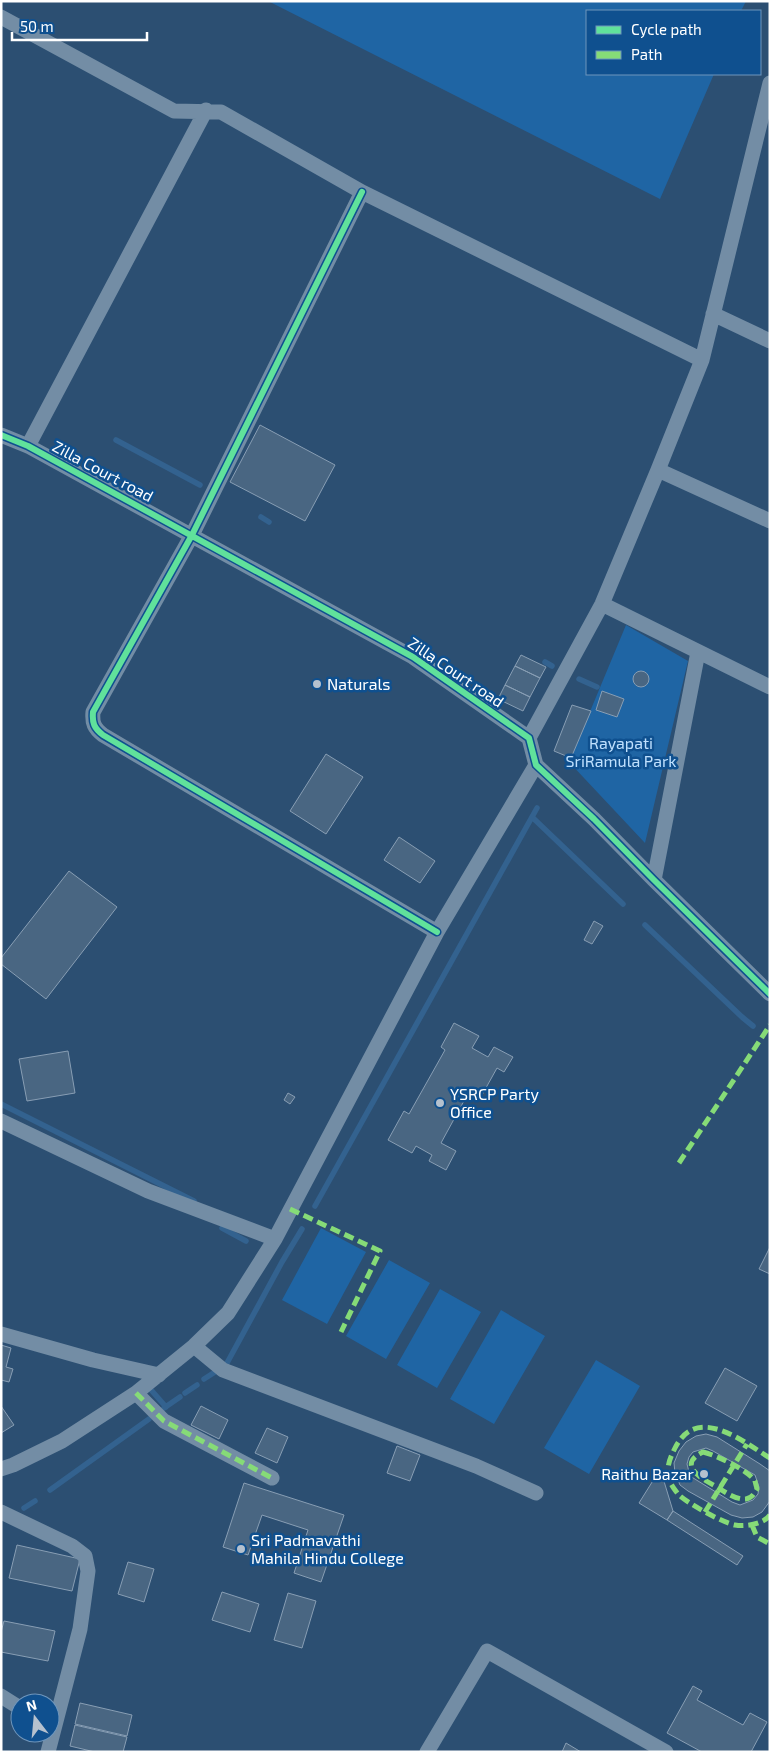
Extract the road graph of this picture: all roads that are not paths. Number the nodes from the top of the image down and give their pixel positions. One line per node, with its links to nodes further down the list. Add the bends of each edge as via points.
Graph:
1 (1, 17): 3 (street, via 174,111)
2 (770, 83): 4 (street)
3 (206, 110): 5 (street, via 221,112); 10 (street)
4 (763, 140): 6 (street)
5 (362, 192): 8 (street); 13 (street)
6 (713, 314): 7 (street); 8 (street)
7 (770, 341)
8 (702, 360): 11 (street)
9 (1, 435): 10 (street, Zilla Court road)
10 (28, 446): 13 (street, Zilla Court road)
11 (658, 470): 12 (street); 14 (street)
12 (770, 521)
13 (192, 535): 17 (street, Zilla Court road, via 413,657); 20 (street, via 93,712 96,730)
14 (602, 604): 15 (street); 17 (street)
15 (698, 652): 16 (street); 19 (street)
16 (770, 687)
17 (529, 738): 18 (street)
18 (536, 765): 19 (street); 20 (street)
19 (654, 880): 21 (street)
20 (437, 932): 23 (street)
21 (770, 994)
22 (1, 1121): 23 (street, via 148,1191)
23 (275, 1239): 25 (street, via 228,1313)
24 (1, 1334): 26 (street)
25 (194, 1346): 26 (street); 30 (street, via 223,1370 476,1466)
26 (159, 1375): 27 (street)
27 (136, 1393): 28 (street, via 62,1441); 29 (street, via 164,1421)
28 (1, 1469)
29 (272, 1478)
30 (536, 1493)
31 (1, 1512): 32 (street, via 72,1546 85,1556 88,1571 80,1629)
32 (60, 1700)
33 (427, 1752): 34 (street, via 487,1651)
34 (666, 1752)

